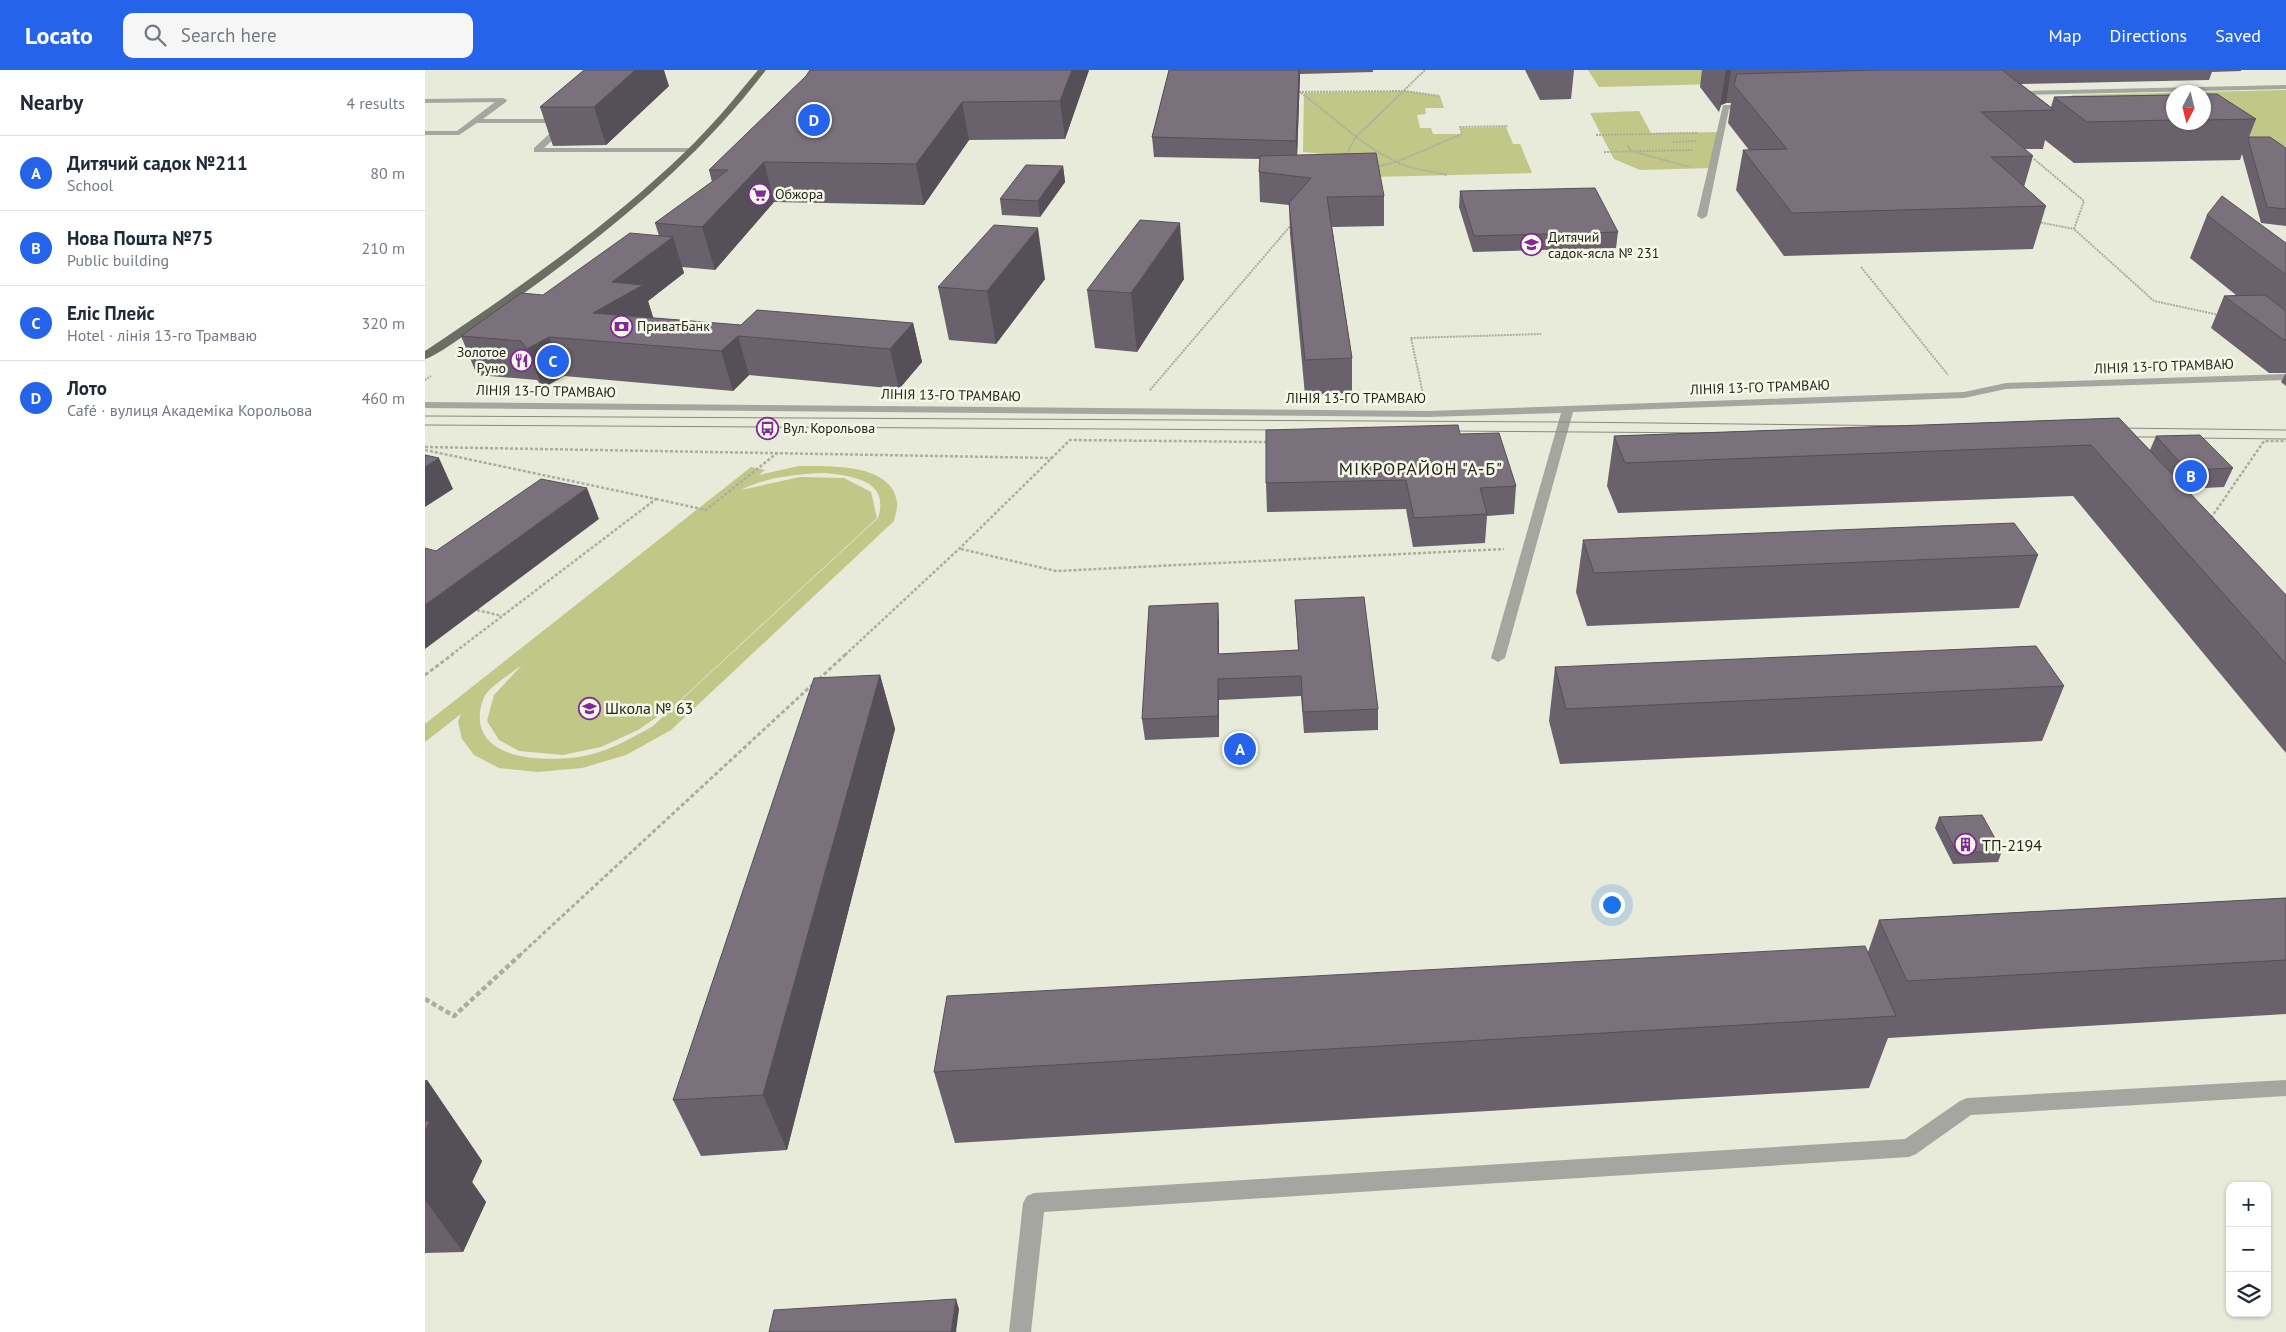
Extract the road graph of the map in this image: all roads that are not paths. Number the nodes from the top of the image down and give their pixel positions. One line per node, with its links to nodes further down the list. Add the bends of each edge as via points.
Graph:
1 (762, 70): 8 (main road)
2 (2286, 87): 3 (street, via 2025,93)
3 (2005, 98)
4 (425, 101): 6 (street, via 503,100)
5 (1756, 107): 9 (street, via 1727,108)
6 (475, 121): 7 (street, via 459,133); 8 (street, via 568,121 537,150)
7 (425, 133)
8 (693, 150): 10 (main road, via 611,223 509,300)
9 (1703, 216)
10 (427, 353)
11 (2286, 376): 13 (street, ЛІНІЯ 13-ГО ТРАМВАЮ, via 2006,386 1964,395)
12 (425, 405): 13 (street, ЛІНІЯ 13-ГО ТРАМВАЮ, via 1428,414)
13 (1567, 409): 14 (street)
14 (1498, 658)
15 (2286, 1088): 16 (street, via 1967,1107 1909,1148 1034,1203)
16 (1019, 1332)

